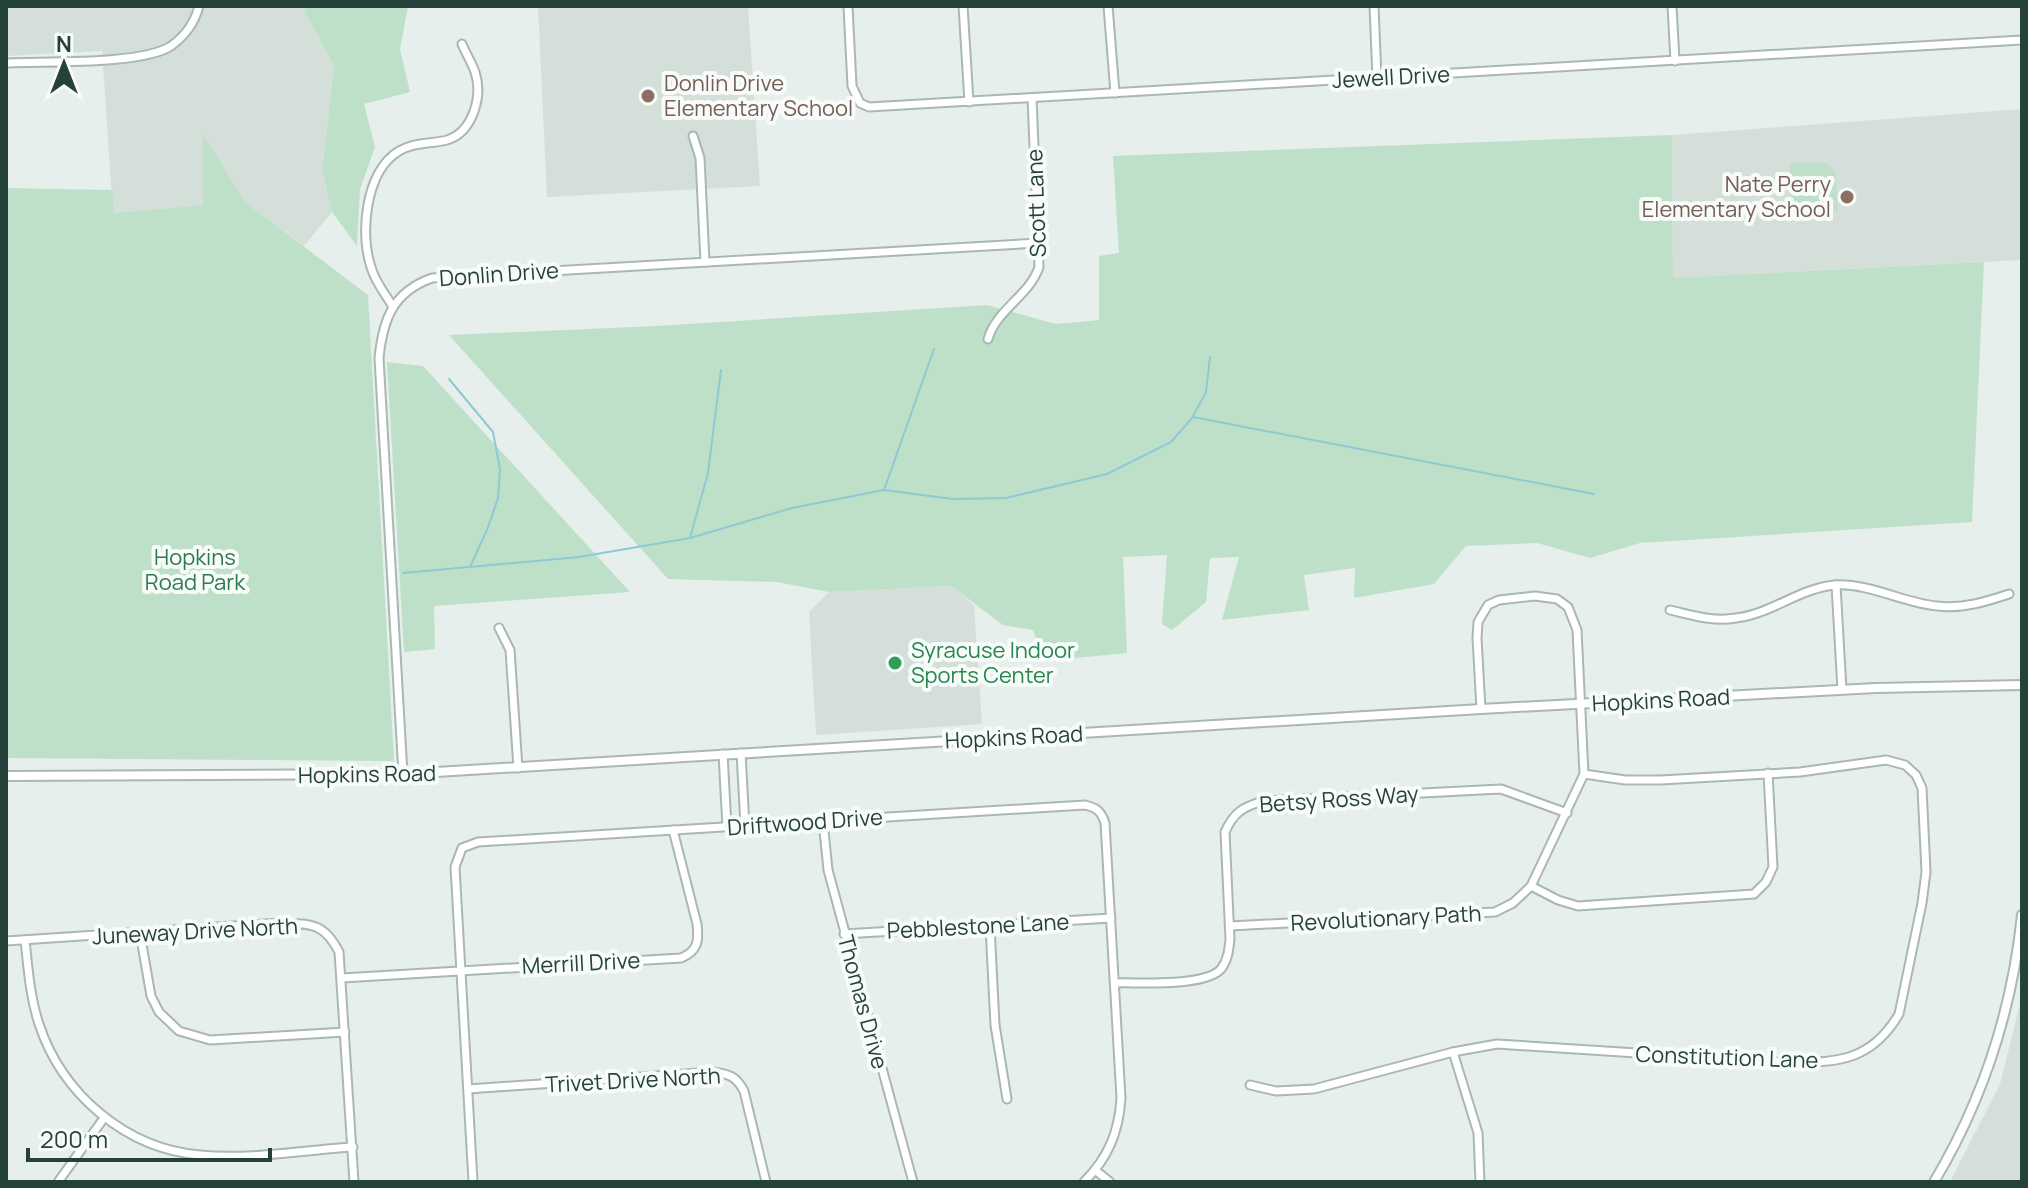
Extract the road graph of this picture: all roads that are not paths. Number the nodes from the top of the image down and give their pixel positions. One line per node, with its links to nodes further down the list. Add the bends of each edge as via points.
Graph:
1 (199, 6): 10 (street, via 186,33 171,46 145,55)
2 (848, 6): 14 (street, Jewell Drive, via 852,86 860,103 869,107)
3 (963, 6): 14 (street)
4 (1108, 6): 12 (street)
5 (1374, 6): 11 (street)
6 (1672, 6): 9 (street)
7 (2022, 40): 9 (street, Jewell Drive)
8 (462, 44): 18 (street, via 476,75 477,99 466,127 451,138 396,153 372,182 370,267)
9 (1675, 61): 11 (street, Jewell Drive)
10 (6, 63)
11 (1377, 78): 12 (street, Jewell Drive)
12 (1115, 93): 13 (street, Jewell Drive)
13 (1032, 98): 14 (street, Jewell Drive); 16 (street, Scott Lane)
14 (969, 102)
15 (693, 136): 17 (street, via 700,158)
16 (1038, 243): 17 (street, Donlin Drive); 19 (street, Scott Lane, via 1037,274 991,328)
17 (705, 262): 18 (street, Donlin Drive, via 432,278 417,283)
18 (393, 307): 32 (street, via 379,358)
19 (988, 339)
20 (1836, 585): 21 (street, via 1937,606 1972,605); 22 (street, via 1739,618 1709,619); 25 (street)
21 (2009, 594)
22 (1670, 610)
23 (499, 628): 30 (street, via 510,650)
24 (2022, 685): 25 (street, Hopkins Road)
25 (1842, 690): 26 (street, Hopkins Road)
26 (1581, 704): 27 (street, Hopkins Road); 27 (street, via 1572,612 1557,599 1535,596 1499,600 1480,617); 33 (street, Revolutionary Path)
27 (1481, 709): 28 (street, Hopkins Road)
28 (741, 753): 29 (street, Hopkins Road); 37 (street)
29 (723, 754): 30 (street, Hopkins Road); 38 (street)
30 (518, 768): 32 (street, Hopkins Road)
31 (1768, 773): 33 (street, Constitution Lane, via 1625,780); 40 (street, via 1773,867 1754,894 1578,906); 54 (street, Constitution Lane, via 1886,760 1905,765 1922,788 1922,903 1899,1014 1878,1041 1845,1060 1792,1063 1497,1044)
32 (403, 774): 34 (street, Hopkins Road)
33 (1584, 774): 35 (street, Revolutionary Path)
34 (6, 776)
35 (1567, 813): 40 (street, Revolutionary Path); 44 (street, Betsy Ross Way, via 1501,789 1263,801 1244,807 1232,816 1225,832)
36 (823, 821): 37 (street, Driftwood Drive); 42 (street, Driftwood Drive, via 1096,808 1105,823); 46 (street, Thomas Drive, via 828,870)
37 (745, 826): 38 (street, Driftwood Drive)
38 (727, 827): 39 (street, Driftwood Drive)
39 (673, 830): 50 (street, Driftwood Drive, via 478,842 462,848 455,867); 50 (street, Merrill Drive, via 697,924 699,939 690,955)
40 (1531, 886): 44 (street, Revolutionary Path, via 1495,912)
41 (2022, 915): 49 (street)
42 (1111, 918): 43 (street, Pebblestone Lane); 52 (street, Driftwood Drive)
43 (990, 926): 46 (street, Pebblestone Lane); 57 (street, via 995,1025)
44 (1230, 926): 52 (street, Betsy Ross Way, via 1228,954 1217,972 1198,980)
45 (140, 933): 47 (street, Juneway Drive North); 51 (street, Juneway Drive North, via 314,925 333,940); 53 (street, via 151,996 179,1031 210,1040)
46 (844, 934): 65 (street, Thomas Drive)
47 (25, 940): 48 (street, Juneway Drive North); 58 (street, via 31,991 48,1047 76,1090)
48 (6, 941)
49 (2020, 954): 69 (street, via 1980,1090)
50 (461, 970): 51 (street, Merrill Drive); 56 (street, Driftwood Drive)
51 (342, 978): 53 (street, Juneway Drive North)
52 (1115, 983): 60 (street, Driftwood Drive, via 1120,1112 1116,1134)
53 (345, 1032): 59 (street, Juneway Drive North)
54 (1453, 1052): 55 (street, Constitution Lane, via 1314,1089 1276,1091); 68 (street, via 1478,1133)
55 (1250, 1085)
56 (468, 1089): 63 (street, Driftwood Drive); 64 (street, Trivet Drive North, via 727,1074 744,1091)
57 (1007, 1099)
58 (104, 1118): 59 (street, via 150,1144 199,1155); 61 (street)
59 (353, 1147): 62 (street, Juneway Drive North)
60 (1095, 1170): 66 (street, Driftwood Drive); 67 (street)
61 (58, 1182)
62 (354, 1182)
63 (473, 1182)
64 (766, 1182)
65 (913, 1182)
66 (1084, 1182)
67 (1110, 1182)
68 (1480, 1182)
69 (1934, 1182)

